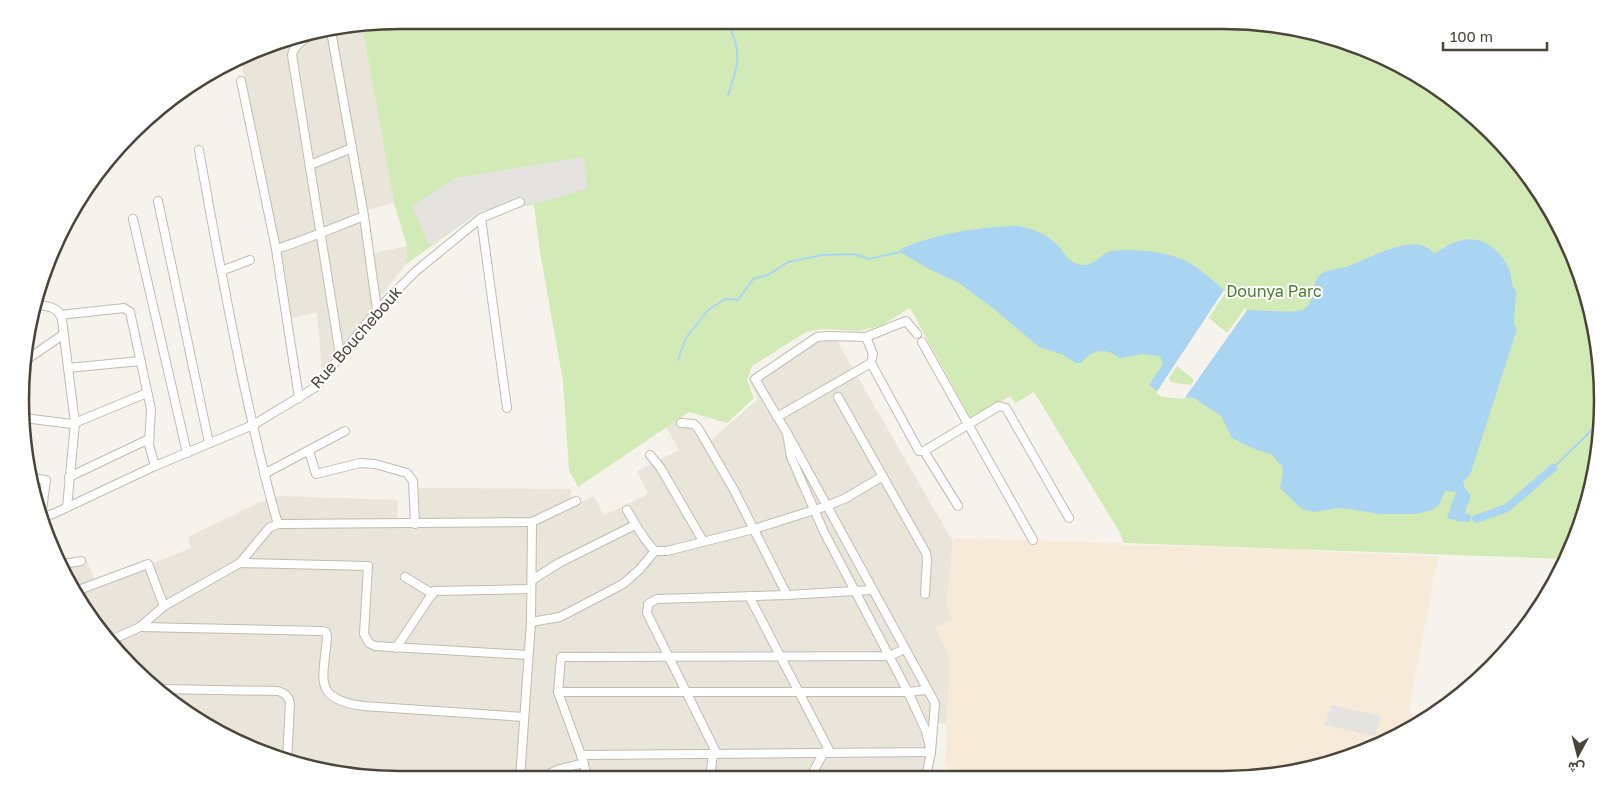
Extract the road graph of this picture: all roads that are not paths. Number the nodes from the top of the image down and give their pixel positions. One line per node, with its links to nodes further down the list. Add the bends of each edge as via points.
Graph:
1 (332, 35): 4 (street)
2 (301, 42): 6 (street, via 292,55)
3 (241, 81): 13 (street)
4 (352, 148): 6 (street); 9 (street)
5 (199, 150): 15 (street)
6 (310, 165): 12 (street)
7 (158, 200): 41 (street)
8 (520, 202): 10 (street, Rue Bouchebouk)
9 (364, 216): 12 (street); 17 (street)
10 (481, 218): 17 (street, Rue Bouchebouk, via 416,271); 31 (street)
11 (133, 219): 44 (street)
12 (322, 231): 13 (street); 23 (street)
13 (276, 249): 30 (street)
14 (250, 260): 15 (street)
15 (220, 271): 37 (street)
16 (41, 306): 18 (street, via 54,308)
17 (377, 310): 23 (street, Rue Bouchebouk)
18 (60, 315): 19 (street); 25 (street, via 128,310 132,314)
19 (64, 334): 24 (street); 27 (street)
20 (917, 334): 21 (street, via 906,321)
21 (866, 337): 26 (street, via 872,354); 32 (street, via 817,337 756,377 755,381)
22 (922, 342): 36 (street)
23 (340, 355): 30 (street, Rue Bouchebouk, via 316,387)
24 (32, 356)
25 (140, 361): 27 (street); 28 (street)
26 (871, 363): 32 (street); 43 (street, via 919,450)
27 (68, 368): 34 (street)
28 (148, 393): 34 (street); 40 (street)
29 (838, 397): 48 (street)
30 (299, 398): 37 (street, Rue Bouchebouk)
31 (507, 408)
32 (777, 417): 39 (street)
33 (30, 419): 34 (street)
34 (75, 423): 49 (street)
35 (681, 423): 64 (street, via 694,424 698,428)
36 (968, 424): 43 (street); 59 (street, via 999,406 1006,408); 65 (street)
37 (253, 425): 41 (street, Rue Bouchebouk); 47 (street)
38 (345, 432): 42 (street)
39 (787, 433): 53 (street); 56 (street, via 792,457)
40 (149, 439): 46 (street); 49 (street)
41 (209, 443): 44 (street, Rue Bouchebouk)
42 (309, 451): 47 (street); 62 (street, via 316,474 360,464 375,464 407,473 413,481)
43 (924, 451): 54 (street)
44 (187, 453): 46 (street, Rue Bouchebouk)
45 (650, 455): 66 (street)
46 (155, 466): 55 (street, Rue Bouchebouk)
47 (264, 474): 61 (street)
48 (883, 476): 53 (street); 78 (street, via 926,552)
49 (69, 477): 55 (street)
50 (37, 479): 52 (street, via 46,480)
51 (576, 501): 60 (street)
52 (43, 503)
53 (827, 506): 56 (street); 76 (street)
54 (958, 506)
55 (67, 507): 58 (street, Rue Bouchebouk)
56 (814, 509): 64 (street); 75 (street)
57 (627, 510): 63 (street)
58 (47, 515)
59 (1069, 518)
60 (532, 522): 62 (street); 72 (street)
61 (278, 524): 62 (street); 70 (street, via 270,528)
62 (415, 524)
63 (635, 525): 67 (street); 72 (street)
64 (754, 529): 66 (street); 79 (street)
65 (1033, 540)
66 (703, 541): 67 (street)
67 (655, 551): 82 (street, via 623,584 560,617)
68 (81, 561): 69 (street)
69 (66, 563)
70 (240, 563): 81 (street); 85 (street, via 368,566 364,634 375,646)
71 (405, 577): 77 (street)
72 (532, 580): 74 (street)
73 (80, 589): 81 (street, via 148,564)
74 (531, 589): 77 (street); 82 (street)
75 (854, 590): 76 (street); 79 (street); 88 (street)
76 (872, 590): 86 (street)
77 (432, 594): 85 (street)
78 (925, 594)
79 (787, 595): 80 (street)
80 (749, 596): 89 (street, via 657,599 648,604 647,612); 90 (street)
81 (164, 606): 83 (street)
82 (531, 622): 87 (street)
83 (140, 627): 84 (street); 97 (street, via 322,631 327,636 323,685 328,694 339,701 363,706)
84 (115, 638)
85 (396, 648): 87 (street)
86 (905, 649): 88 (street); 92 (street)
87 (528, 655): 97 (street)
88 (889, 656): 90 (street); 96 (street)
89 (669, 657): 90 (street); 93 (street); 95 (street, via 562,657)
90 (780, 657): 94 (street)
91 (167, 689): 100 (street, via 284,693 290,703)
92 (927, 690): 96 (street); 99 (street, via 935,703)
93 (687, 691): 94 (street); 95 (street); 101 (street)
94 (799, 691): 96 (street); 98 (street)
95 (558, 692): 102 (street)
96 (908, 692): 99 (street, via 926,731)
97 (523, 717): 103 (street)
98 (827, 752): 99 (street); 101 (street); 107 (street)
99 (931, 752): 108 (street)
100 (287, 754)
101 (715, 754): 102 (street); 106 (street)
102 (583, 759): 104 (street); 105 (street)
103 (520, 771)
104 (555, 771)
105 (586, 771)
106 (711, 771)
107 (815, 771)
108 (927, 771)

